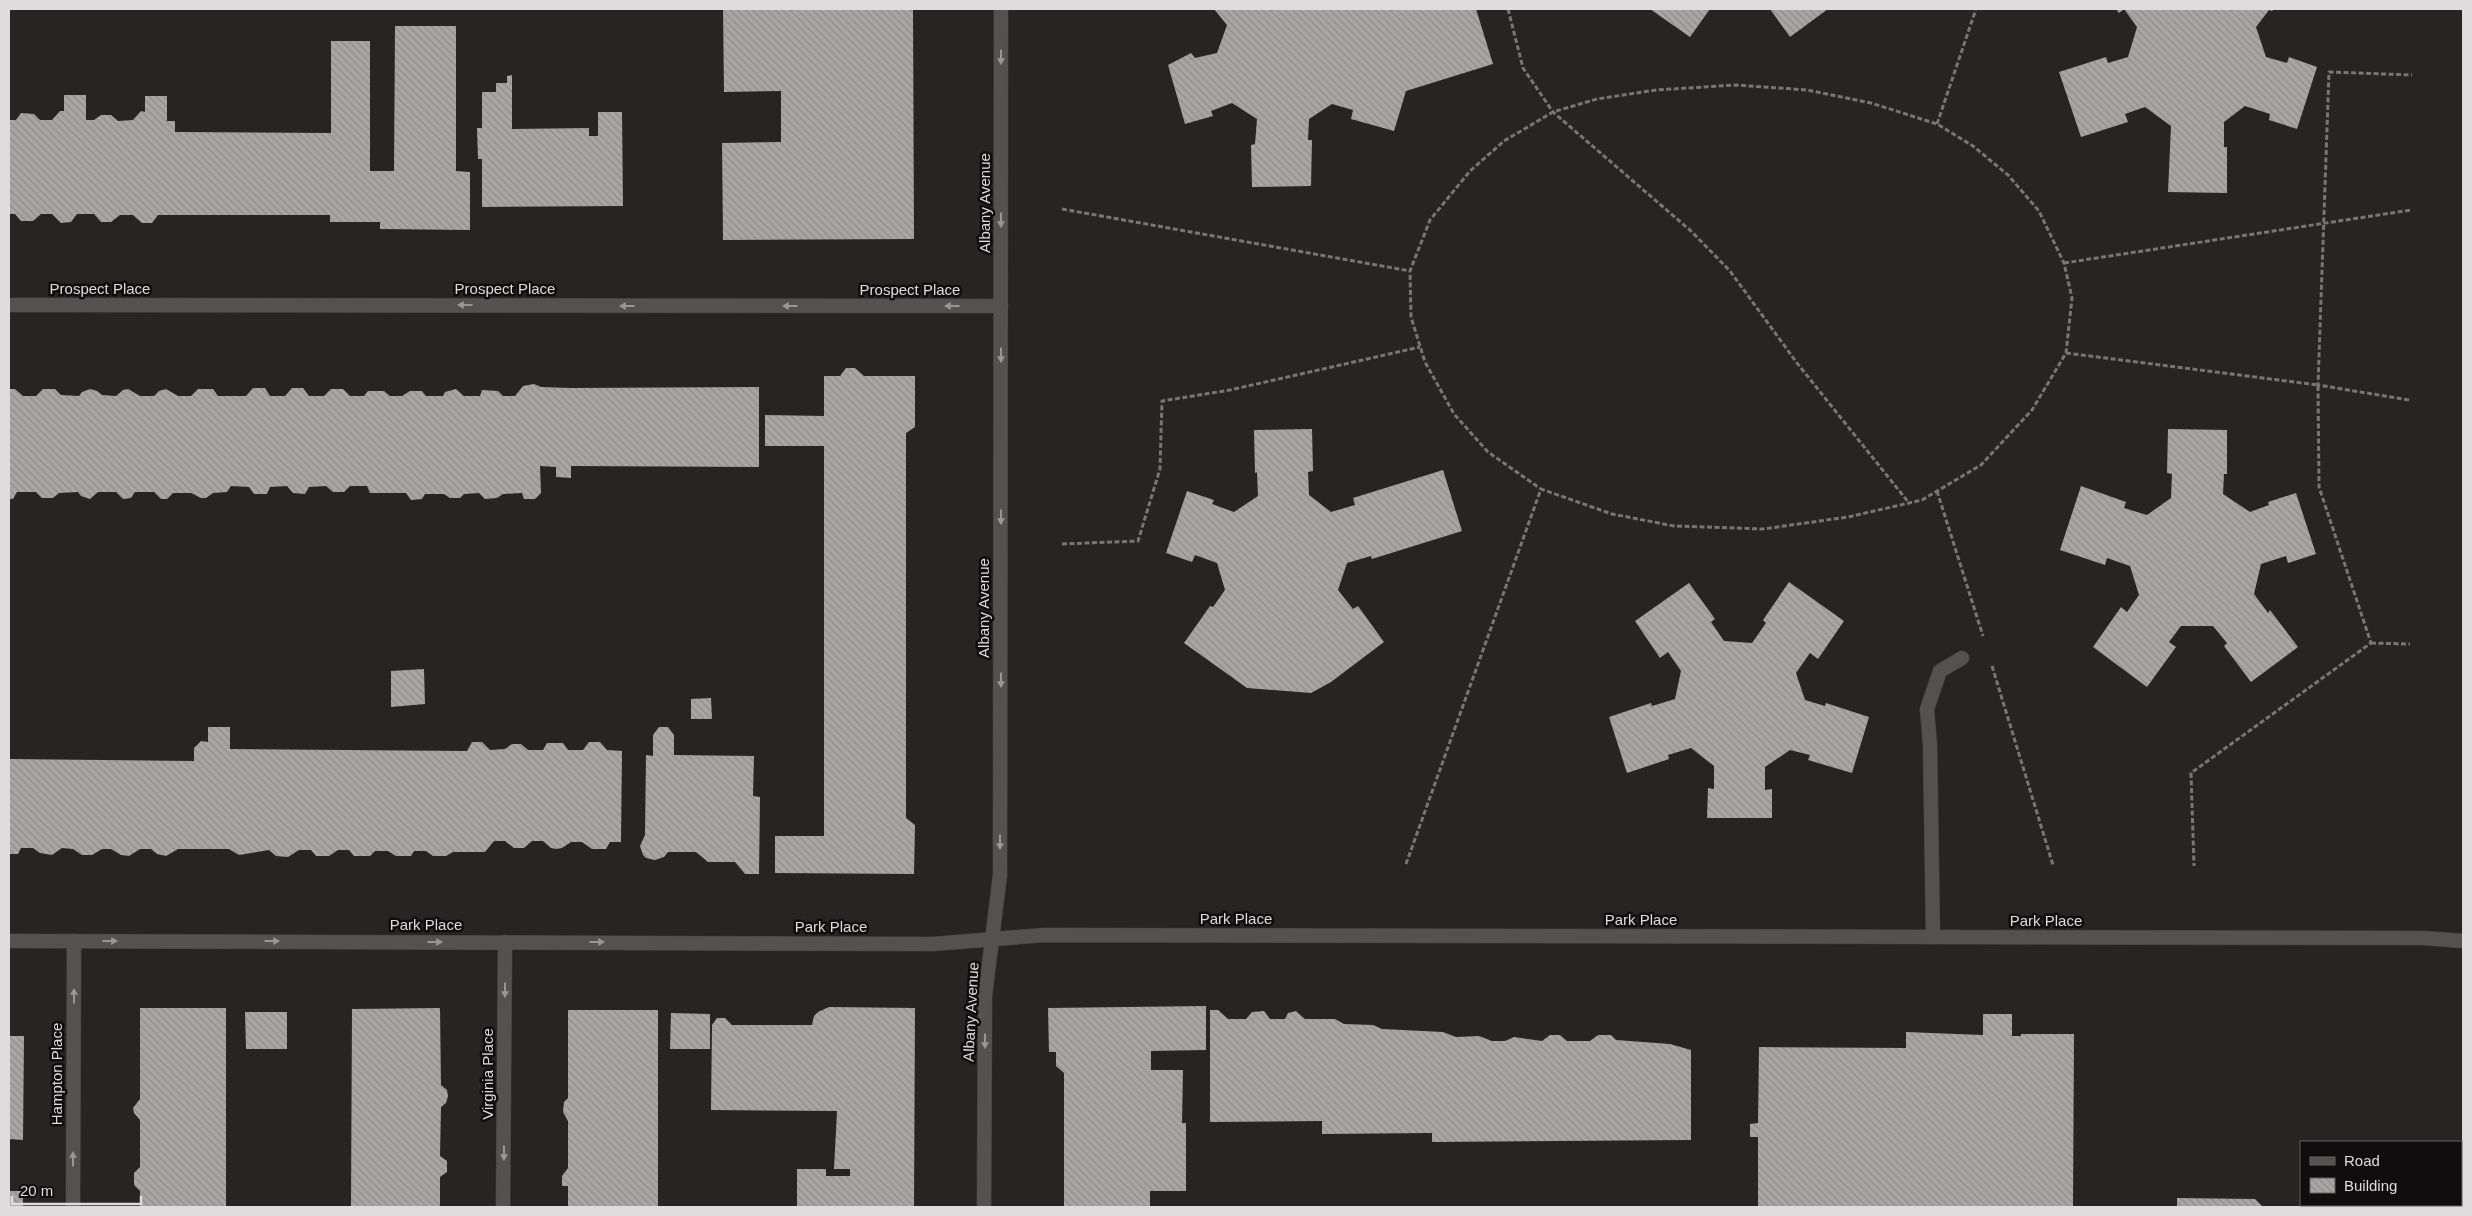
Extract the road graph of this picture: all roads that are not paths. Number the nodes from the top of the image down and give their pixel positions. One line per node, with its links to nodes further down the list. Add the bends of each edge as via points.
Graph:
1 (1001, 9): 3 (street, Albany Avenue, one-way to 3)
2 (9, 305): 3 (street, Prospect Place, one-way to 2)
3 (1001, 306): 6 (street, Albany Avenue, one-way to 6, via 1000,875)
4 (1962, 658): 5 (street, via 1940,671 1927,709)
5 (1933, 937): 6 (street, Park Place, via 1044,935); 9 (street, Park Place, via 2414,938)
6 (992, 940): 10 (street, Park Place, one-way to 6, via 933,944); 13 (street, Albany Avenue, one-way to 13, via 985,996)
7 (9, 941): 8 (street, Park Place)
8 (74, 941): 10 (street, Park Place, one-way to 10); 11 (street, Hampton Place, one-way to 8)
9 (2463, 941)
10 (505, 942): 12 (street, Virginia Place, one-way to 12)
11 (73, 1207)
12 (503, 1207)
13 (984, 1207)

